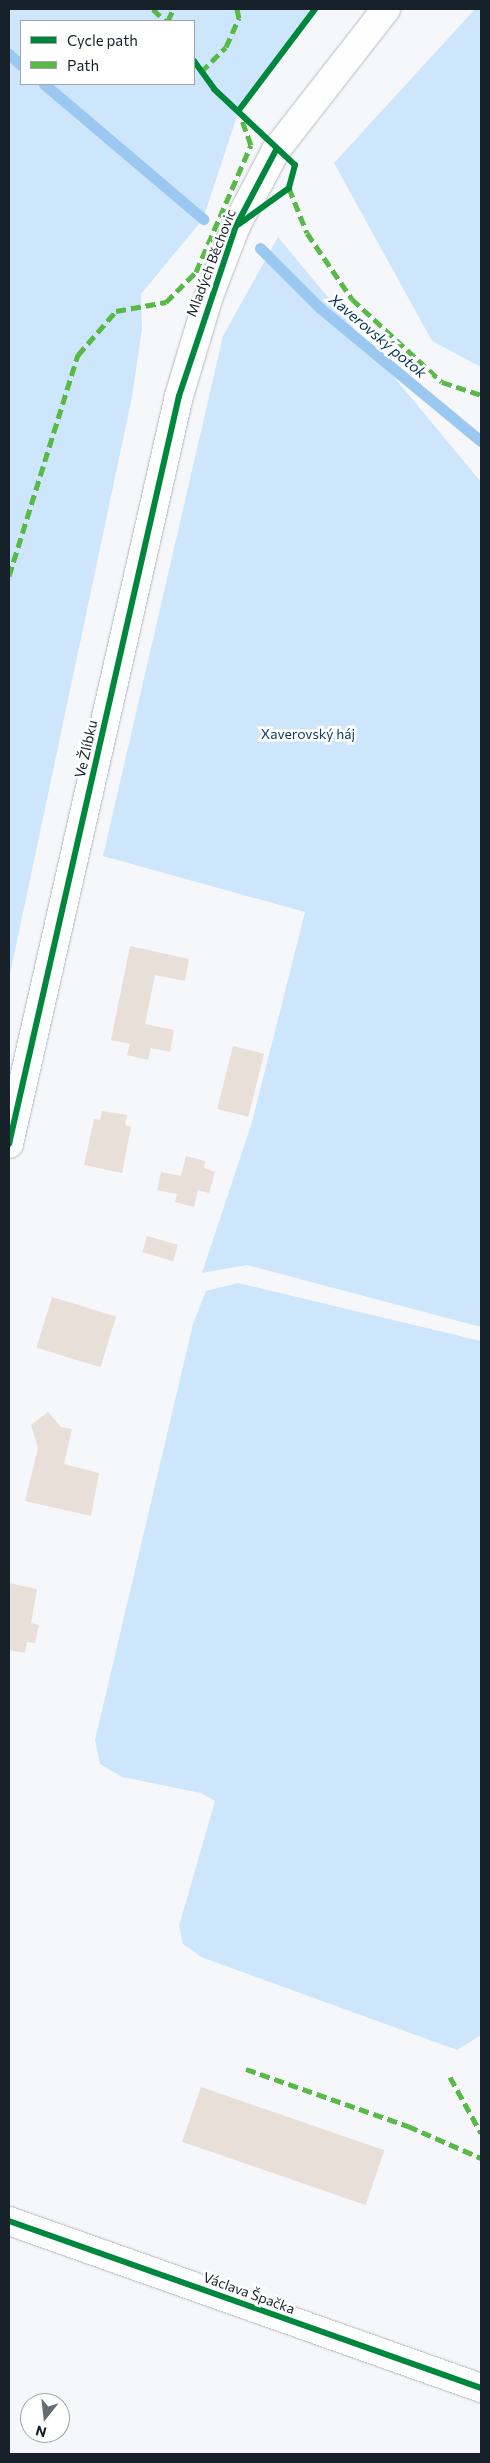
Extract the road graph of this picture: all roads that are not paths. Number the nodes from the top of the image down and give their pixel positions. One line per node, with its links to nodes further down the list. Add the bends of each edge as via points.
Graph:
1 (386, 9): 2 (street, Mladých Běchovic, via 276,150 236,226)
2 (190, 361): 3 (street, Ve Žlíbku)
3 (9, 1144)
4 (9, 2220): 5 (street, Václava Špačka)
5 (481, 2388)

